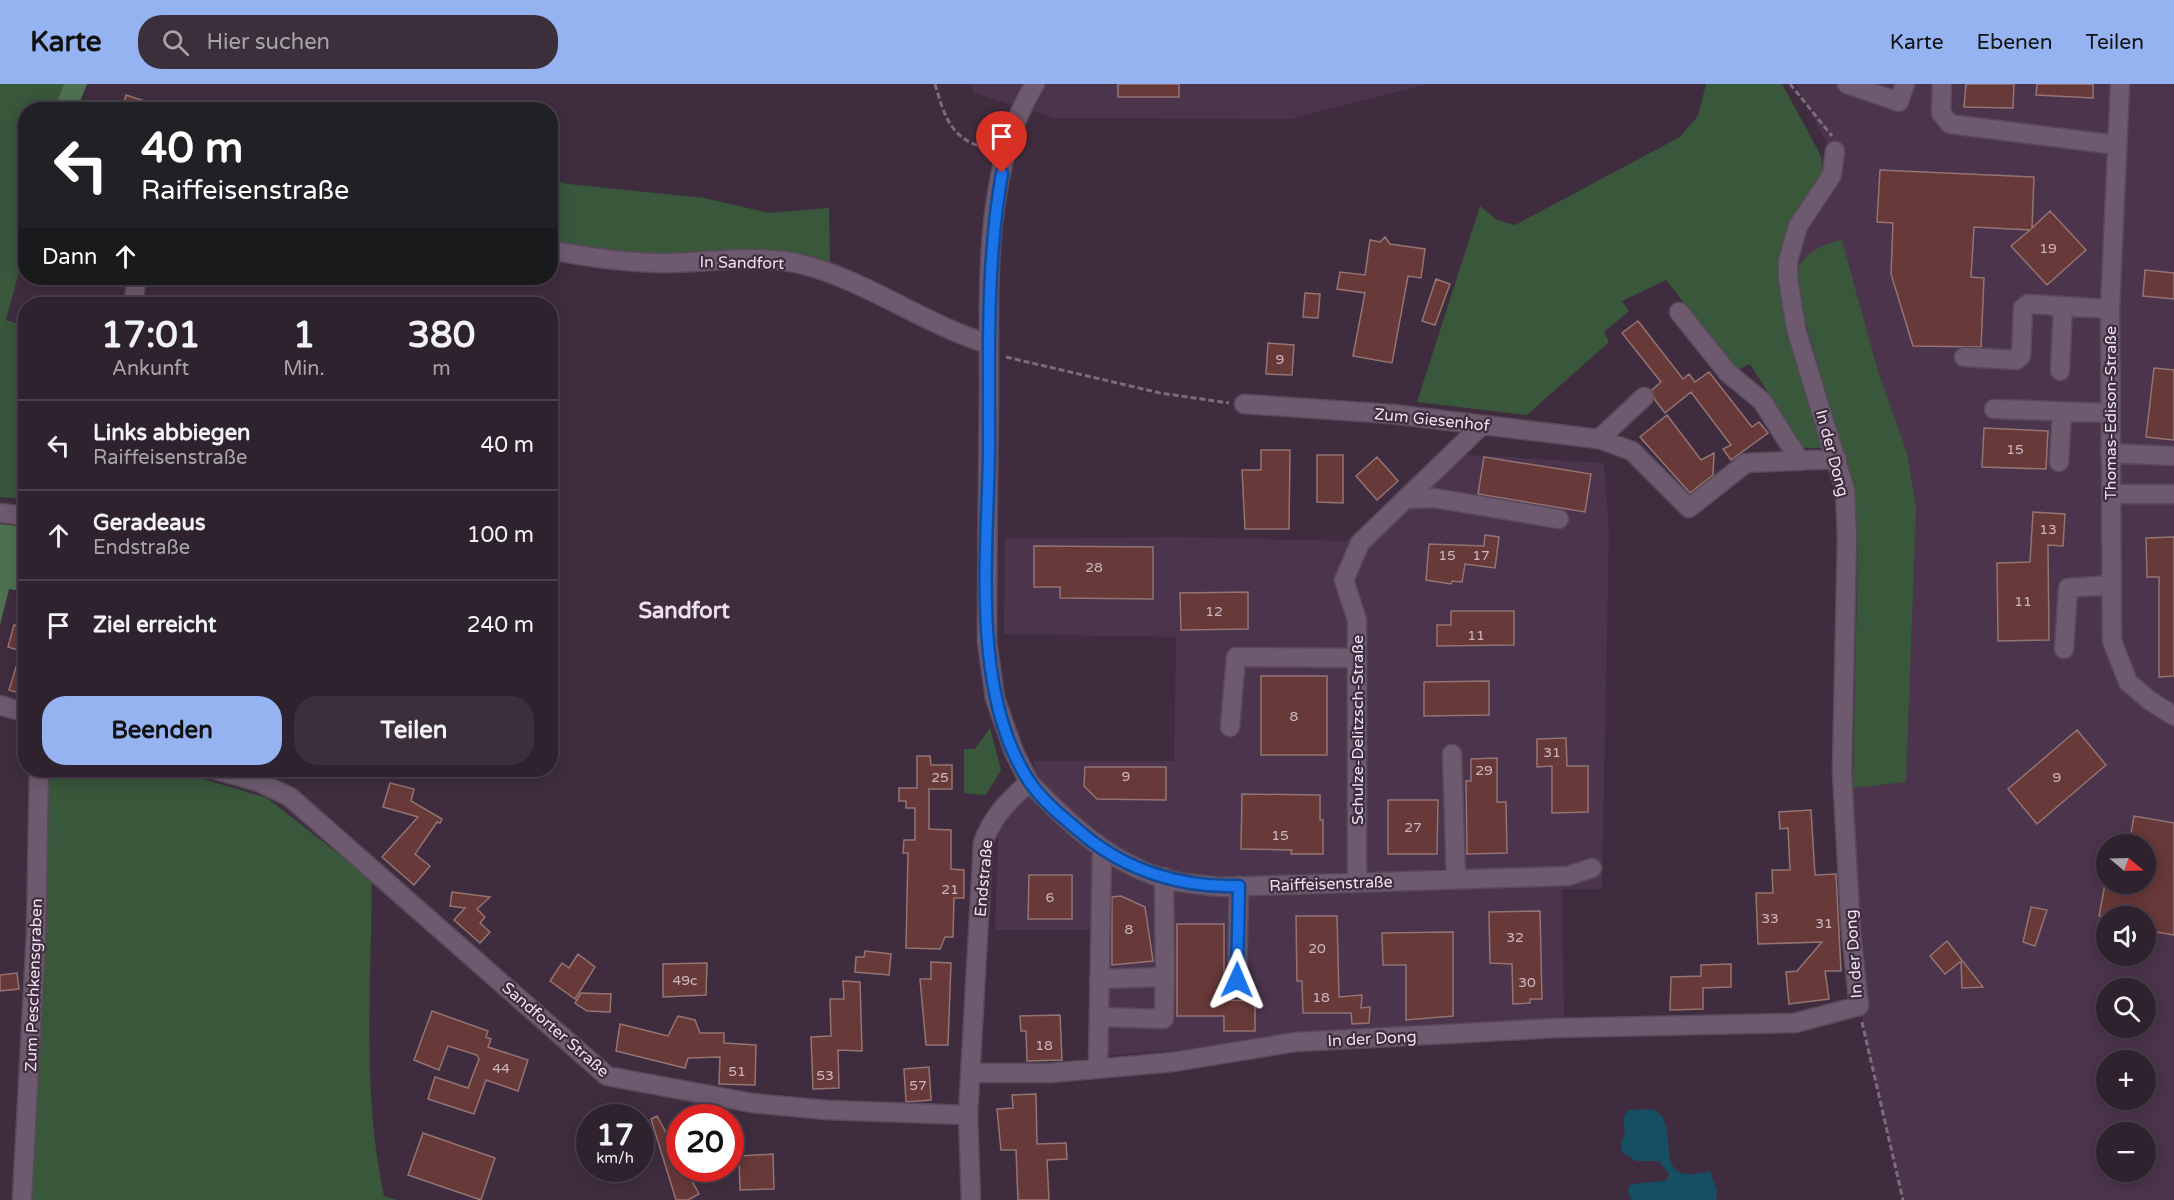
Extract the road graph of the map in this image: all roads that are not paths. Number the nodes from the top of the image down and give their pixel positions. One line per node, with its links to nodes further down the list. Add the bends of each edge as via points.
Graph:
1 (1035, 84): 12 (street, via 1005,153 990,264)
2 (1847, 84): 3 (street, via 1899,102)
3 (1905, 84)
4 (1942, 84): 6 (street, via 1941,113 1950,124)
5 (2120, 84): 6 (street, Thomas-Edison-Straße)
6 (2117, 145): 10 (street, Thomas-Edison-Straße)
7 (1835, 151): 24 (street, In der Dong, via 1832,175 1798,226 1788,261 1788,278 1796,329)
8 (558, 251): 12 (street, In Sandfort, via 662,263 765,259 795,263 823,270)
9 (2063, 306): 10 (street); 13 (street, via 2028,304 2024,308 2020,356 2016,360); 14 (street)
10 (2110, 309): 19 (street, Thomas-Edison-Straße)
11 (1679, 312): 25 (street, via 1728,372 1762,401)
12 (989, 350): 43 (street, via 987,641 995,698)
13 (1964, 357)
14 (2060, 371)
15 (1644, 397): 21 (street)
16 (1244, 404): 20 (street, Zum Giesenhof, via 1392,414)
17 (1994, 409): 18 (street)
18 (2062, 412): 19 (street); 26 (street)
19 (2110, 413): 22 (street, Thomas-Edison-Straße)
20 (1482, 425): 21 (street, Zum Giesenhof); 29 (street)
21 (1599, 440): 25 (street, Zum Giesenhof, via 1632,451 1689,508 1746,463)
22 (2110, 453): 23 (street); 27 (street, Thomas-Edison-Straße)
23 (2174, 456)
24 (1837, 459): 25 (street, Zum Giesenhof); 54 (street, In der Dong, via 1845,490 1847,537 1842,772 1859,1006 1795,1023 1557,1028 1295,1042 1173,1062)
25 (1800, 461)
26 (2059, 462)
27 (2110, 494): 28 (street); 33 (street, Thomas-Edison-Straße)
28 (2174, 494)
29 (1406, 499): 32 (street, via 1434,498); 35 (street, Schulze-Delitzsch-Straße, via 1360,543 1344,580 1357,620)
30 (0, 513): 31 (street)
31 (18, 515)
32 (1559, 519)
33 (2111, 585): 34 (street, via 2068,588); 38 (street, Thomas-Edison-Straße, via 2112,641 2128,682)
34 (2064, 649)
35 (1357, 658): 39 (street, via 1236,657); 48 (street, Schulze-Delitzsch-Straße)
36 (0, 705): 37 (street)
37 (18, 711)
38 (2174, 716)
39 (1230, 727)
40 (1452, 754): 47 (street)
41 (39, 777): 57 (street, Zum Peschkensgraben, via 36,934)
42 (241, 777): 56 (street, Sandforter Straße, via 290,796 607,1076 752,1103)
43 (1029, 782): 44 (street, Raiffeisenstraße); 55 (street, Endstraße, via 1001,808 983,843)
44 (1102, 849): 46 (street, Raiffeisenstraße); 51 (street)
45 (1592, 868): 47 (street, Raiffeisenstraße, via 1568,876)
46 (1164, 877): 49 (street, Raiffeisenstraße, via 1220,887); 50 (street)
47 (1456, 878): 48 (street, Raiffeisenstraße)
48 (1357, 882): 49 (street, Raiffeisenstraße)
49 (1239, 886): 52 (street)
50 (1165, 977): 51 (street); 53 (street, via 1164,1019)
51 (1099, 979): 53 (street)
52 (1237, 980)
53 (1098, 1017): 54 (street)
54 (1098, 1068): 55 (street, In der Dong)
55 (971, 1072): 56 (street, Endstraße)
56 (968, 1115): 58 (street, Endstraße)
57 (22, 1200)
58 (971, 1200)

